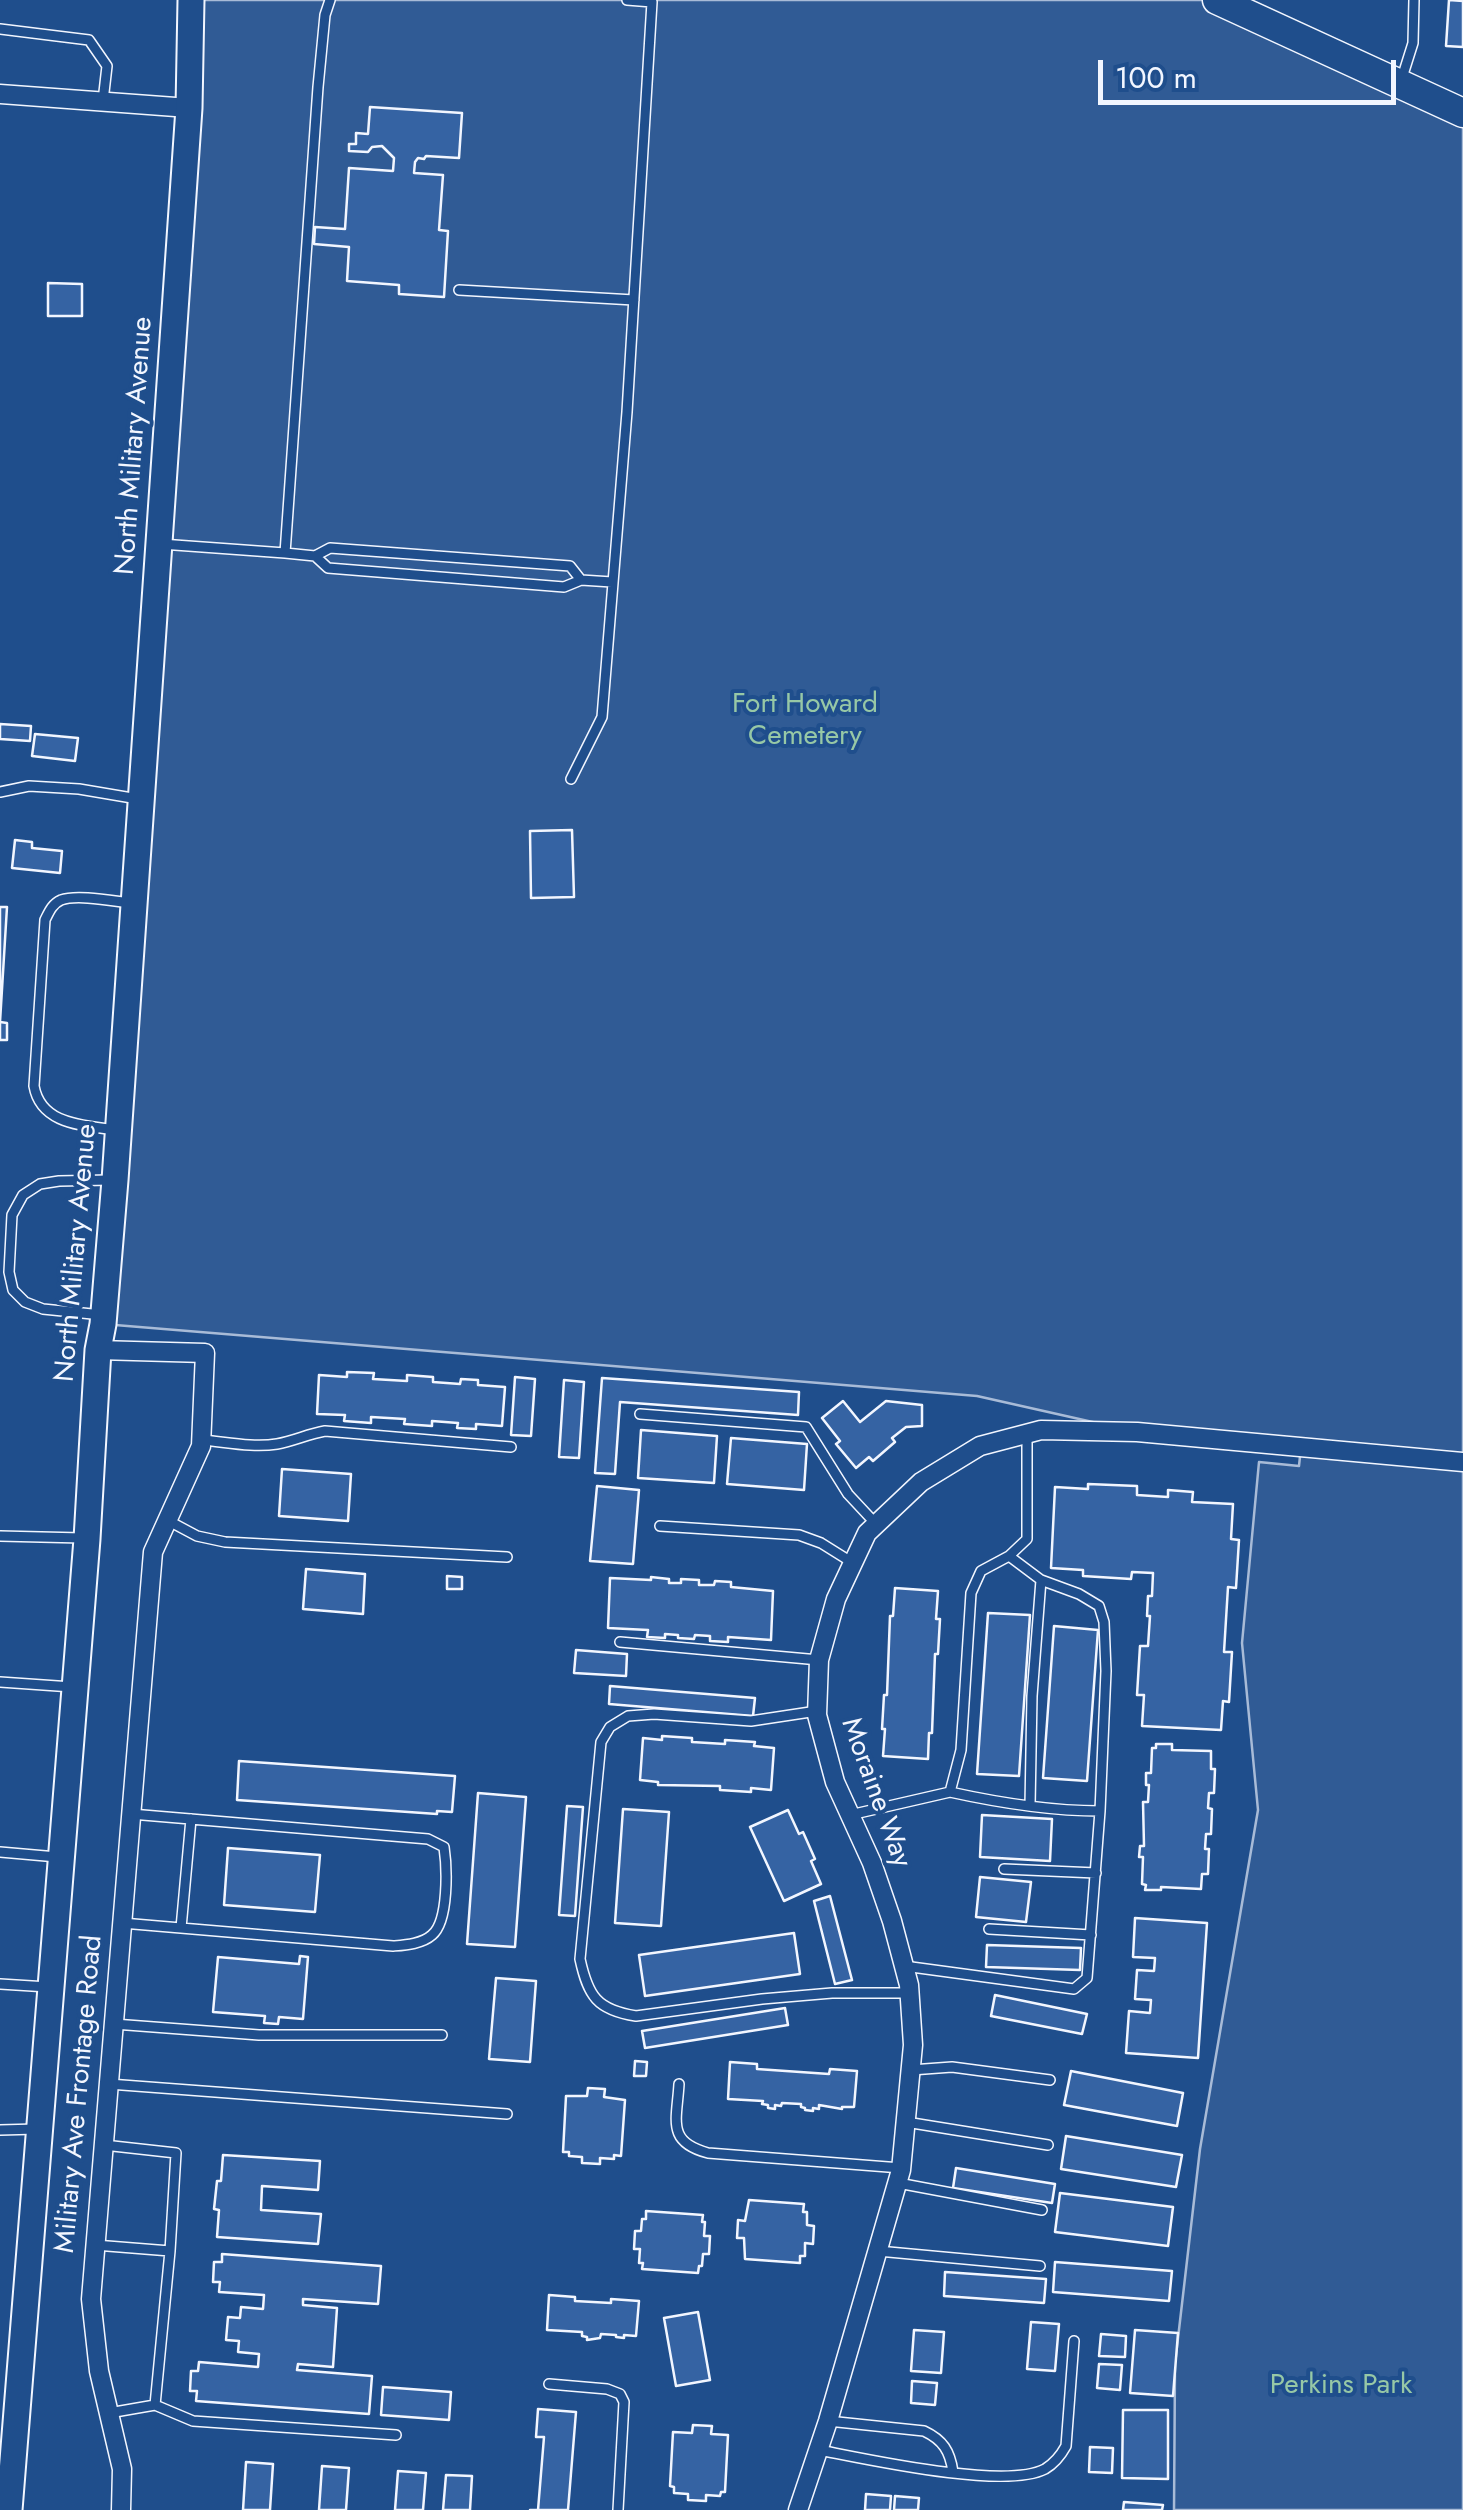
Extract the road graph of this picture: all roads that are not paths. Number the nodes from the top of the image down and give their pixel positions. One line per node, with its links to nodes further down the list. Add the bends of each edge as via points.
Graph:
1 (191, 0): 10 (main road, North Military Avenue)
2 (330, 0): 15 (lane)
3 (628, 0): 13 (lane, via 652,2)
4 (1217, 0): 7 (main road)
5 (1414, 0): 7 (lane, via 1412,43)
6 (0, 29): 9 (lane, via 89,40 107,66)
7 (1400, 84): 11 (main road)
8 (0, 94): 9 (street)
9 (102, 101): 10 (street)
10 (189, 108): 14 (main road, North Military Avenue)
11 (1463, 113)
12 (459, 290): 13 (lane)
13 (634, 300): 18 (lane)
14 (158, 544): 15 (lane); 21 (main road, North Military Avenue)
15 (285, 553): 16 (lane)
16 (315, 556): 17 (lane, via 328,568 564,587); 17 (lane, via 330,548 570,566)
17 (582, 580): 18 (lane)
18 (612, 582): 19 (lane, via 602,716)
19 (572, 779)
20 (0, 792): 21 (lane, via 29,786)
21 (140, 800): 22 (main road, North Military Avenue)
22 (133, 903): 23 (main road, North Military Avenue); 23 (lane, via 61,900 45,920 36,1098 56,1118)
23 (117, 1130): 24 (main road, North Military Avenue)
24 (115, 1180): 25 (main road, North Military Avenue); 25 (lane, via 40,1184 23,1195 12,1215 13,1290 43,1309)
25 (104, 1315): 26 (main road, North Military Avenue)
26 (98, 1350): 29 (street, Military Ave Frontage Road, via 205,1353); 36 (main road, North Military Avenue)
27 (640, 1414): 33 (lane, via 806,1426 836,1478)
28 (1027, 1434): 31 (street, Moraine Way, via 1137,1432); 33 (street, Moraine Way, via 980,1446 921,1482); 37 (lane, via 1027,1539)
29 (202, 1440): 30 (lane, via 276,1444 326,1431); 32 (street, Military Ave Frontage Road)
30 (511, 1447)
31 (1463, 1462)
32 (168, 1520): 38 (lane, via 225,1542); 49 (street, Military Ave Frontage Road, via 153,1552)
33 (876, 1524): 39 (street, Moraine Way)
34 (660, 1526): 39 (lane, via 799,1535)
35 (0, 1536): 36 (lane)
36 (86, 1538): 44 (main road, North Military Avenue)
37 (1009, 1556): 40 (lane); 46 (lane, via 981,1571 971,1593 961,1750)
38 (507, 1558)
39 (853, 1563): 42 (street, Moraine Way)
40 (1041, 1580): 47 (lane); 48 (lane, via 1098,1606 1104,1622)
41 (620, 1642): 42 (lane)
42 (819, 1660): 45 (street, Moraine Way)
43 (0, 1682): 44 (lane)
44 (75, 1687): 53 (main road, North Military Avenue)
45 (816, 1712): 50 (street, Moraine Way); 63 (lane, via 751,1720 654,1714 628,1716 610,1727 600,1742 580,1959 586,1984 597,2002 636,2016 762,1999)
46 (950, 1792): 47 (lane); 50 (lane)
47 (1030, 1806): 48 (lane)
48 (1100, 1810): 55 (lane)
49 (132, 1814): 51 (lane); 56 (street, Military Ave Frontage Road)
50 (850, 1815): 60 (street, Moraine Way)
51 (191, 1819): 57 (lane); 57 (lane, via 428,1840 444,1847 447,1868 442,1922 414,1944)
52 (0, 1852): 53 (lane)
53 (61, 1857): 62 (main road, North Military Avenue)
54 (1004, 1869): 55 (lane)
55 (1096, 1873): 59 (lane)
56 (122, 1923): 57 (lane); 64 (street, Military Ave Frontage Road)
57 (181, 1928)
58 (989, 1929): 59 (lane)
59 (1091, 1935): 60 (lane, via 1087,1978 1074,1989)
60 (904, 1966): 63 (street, Moraine Way)
61 (0, 1984): 62 (lane)
62 (51, 1987): 72 (main road, North Military Avenue)
63 (910, 1993): 66 (street, Moraine Way)
64 (114, 2024): 65 (lane, via 259,2034); 68 (street, Military Ave Frontage Road)
65 (442, 2035)
66 (911, 2070): 67 (lane, via 952,2067); 71 (street, Moraine Way)
67 (1050, 2080)
68 (108, 2084): 70 (lane); 74 (street, Military Ave Frontage Road)
69 (679, 2084): 76 (lane, via 676,2126 693,2149)
70 (507, 2114)
71 (906, 2122): 75 (lane); 76 (street, Moraine Way)
72 (40, 2129): 73 (lane); 90 (main road, North Military Avenue)
73 (0, 2130)
74 (104, 2145): 78 (street, Military Ave Frontage Road); 80 (lane, via 176,2153)
75 (1048, 2145)
76 (900, 2175): 77 (lane); 79 (street, Moraine Way)
77 (1042, 2210)
78 (95, 2245): 80 (lane); 85 (street, Military Ave Frontage Road, via 90,2299)
79 (878, 2251): 81 (lane); 86 (street, Moraine Way)
80 (170, 2252): 84 (lane)
81 (1040, 2266)
82 (1074, 2341): 89 (lane, via 1066,2446 1058,2459 1024,2476)
83 (550, 2384): 92 (lane, via 620,2394)
84 (155, 2405): 85 (lane); 87 (lane, via 193,2421)
85 (109, 2413): 91 (street, Military Ave Frontage Road, via 122,2469)
86 (828, 2421): 88 (street, Moraine Way); 89 (lane, via 924,2430 946,2446)
87 (396, 2435)
88 (819, 2450): 89 (lane); 93 (street, Moraine Way)
89 (953, 2472)
90 (6, 2503)
91 (122, 2510)
92 (618, 2510)
93 (798, 2510)

